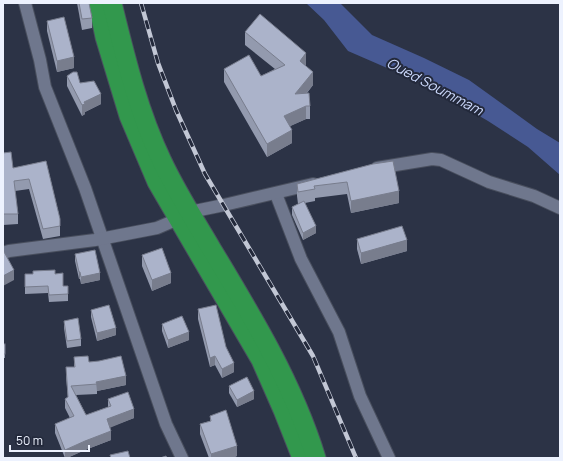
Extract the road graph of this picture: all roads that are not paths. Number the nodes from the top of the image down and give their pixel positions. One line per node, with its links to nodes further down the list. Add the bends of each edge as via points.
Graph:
1 (24, 3): 9 (street, via 45,87)
2 (98, 3): 8 (highway, via 105,37 129,116 157,182)
3 (112, 3): 8 (highway, via 139,103)
4 (363, 171): 7 (street, via 432,159 441,160 474,176 534,196)
5 (327, 180): 6 (street)
6 (276, 194): 8 (street); 14 (street, via 301,259 339,332 360,396)
7 (560, 208)
8 (184, 216): 9 (street, via 157,228); 12 (highway, via 261,360); 13 (highway, via 258,328 285,381)
9 (102, 238): 10 (street); 11 (street, via 166,424)
10 (3, 253)
11 (182, 458)
12 (302, 458)
13 (316, 458)
14 (389, 458)

